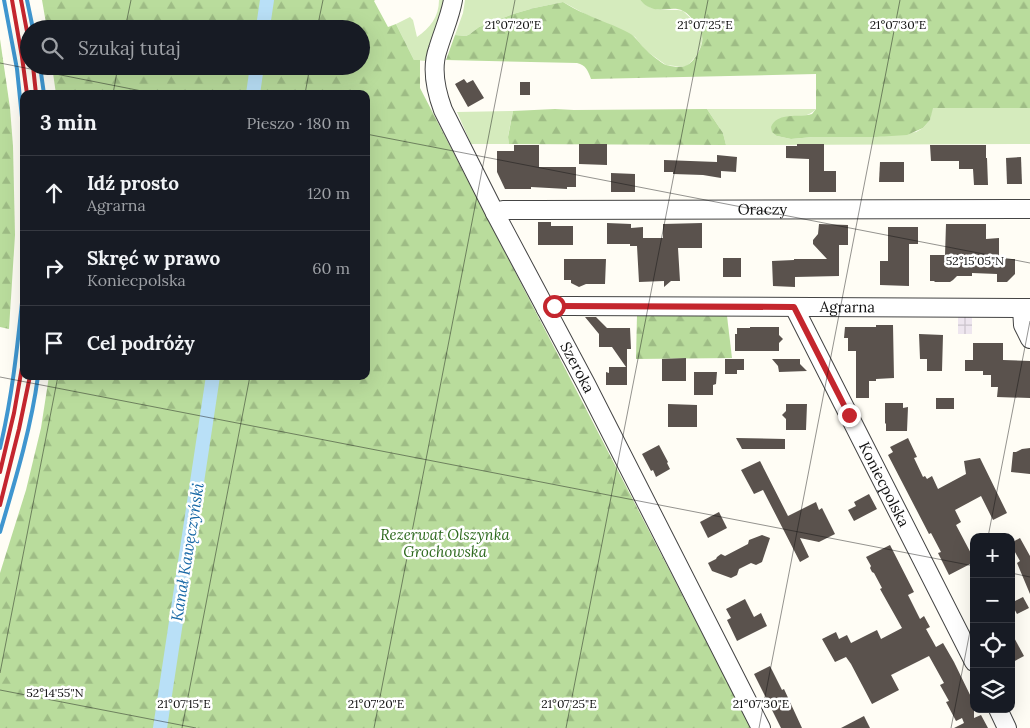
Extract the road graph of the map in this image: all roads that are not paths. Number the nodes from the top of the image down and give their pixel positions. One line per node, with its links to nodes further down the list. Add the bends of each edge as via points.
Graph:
1 (453, 0): 3 (street, Szeroka, via 436,53 437,92)
2 (1030, 209): 3 (street, Oraczy, via 503,210)
3 (495, 213): 6 (street, Szeroka)
4 (794, 307): 5 (street, Agrarna); 6 (street, Agrarna, via 554,306); 8 (street, Koniecpolska)
5 (1026, 308): 7 (street, via 1023,325)
6 (546, 309): 10 (street, Szeroka)
7 (1030, 339)
8 (970, 654)
9 (1000, 713): 11 (street)
10 (761, 728)
11 (1007, 728)

